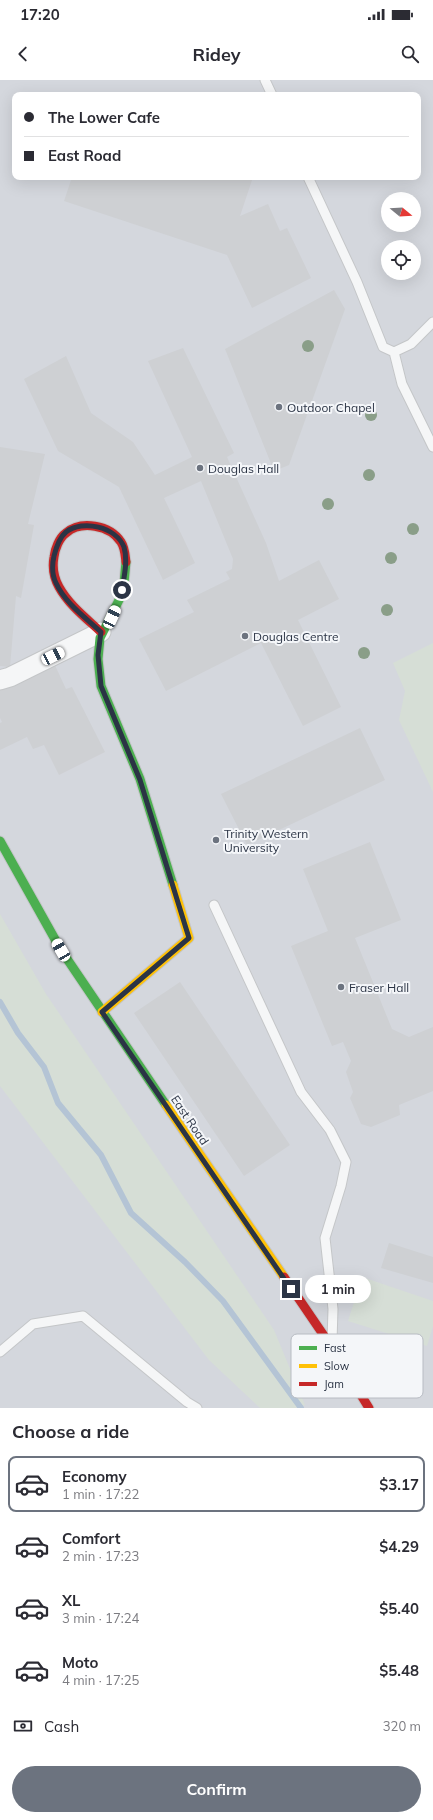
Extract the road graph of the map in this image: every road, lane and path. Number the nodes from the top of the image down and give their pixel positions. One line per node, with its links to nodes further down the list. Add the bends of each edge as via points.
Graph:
1 (265, 80): 2 (lane)
2 (271, 92)
3 (309, 180): 5 (lane, via 357,282 383,347)
4 (433, 322): 5 (lane, via 411,344)
5 (394, 352): 6 (lane, via 402,384)
6 (433, 447)
7 (101, 632): 7 (street, via 115,611 122,590 125,574 124,548 118,538 110,532 100,527 81,526 65,533 55,550 55,582 62,594); 8 (street); 11 (street, via 98,655 101,686 140,780 189,938)
8 (0, 680)
9 (0, 841): 11 (street, East Road, via 61,950)
10 (214, 905): 13 (lane, via 301,1092 330,1130 346,1162 325,1238 334,1309)
11 (102, 1012): 12 (street, East Road)
12 (323, 1334)
13 (333, 1334)
14 (0, 1352): 17 (lane, via 33,1324 83,1316)
15 (360, 1398): 16 (street, East Road)
16 (365, 1407)
17 (197, 1408)

